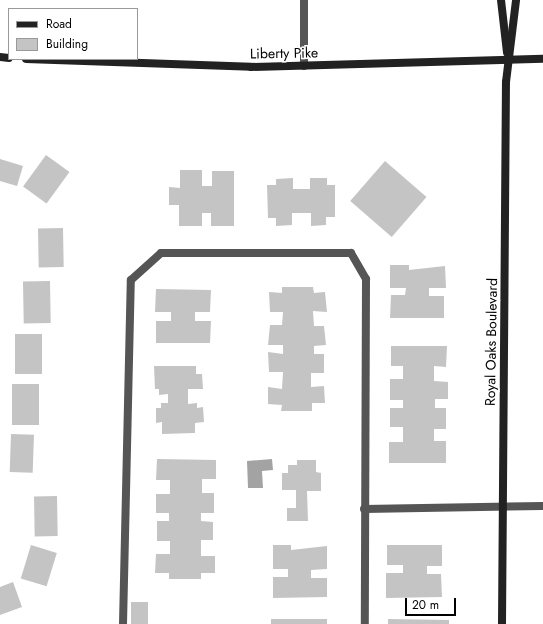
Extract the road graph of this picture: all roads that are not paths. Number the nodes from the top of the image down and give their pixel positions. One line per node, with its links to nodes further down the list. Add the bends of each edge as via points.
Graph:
1 (304, 0): 7 (lane)
2 (501, 0): 6 (main road)
3 (516, 0): 6 (main road)
4 (543, 59): 6 (main road, Liberty Pike)
5 (47, 60): 7 (main road, Liberty Pike, via 172,66)
6 (508, 60): 7 (main road, Liberty Pike); 8 (main road, Royal Oaks Boulevard)
7 (304, 66)
8 (503, 505): 9 (lane); 10 (lane); 13 (main road, Royal Oaks Boulevard)
9 (543, 506)
10 (364, 509): 11 (lane, via 366,279 351,253 161,253 131,280); 12 (lane)
11 (123, 624)
12 (365, 624)
13 (502, 624)

